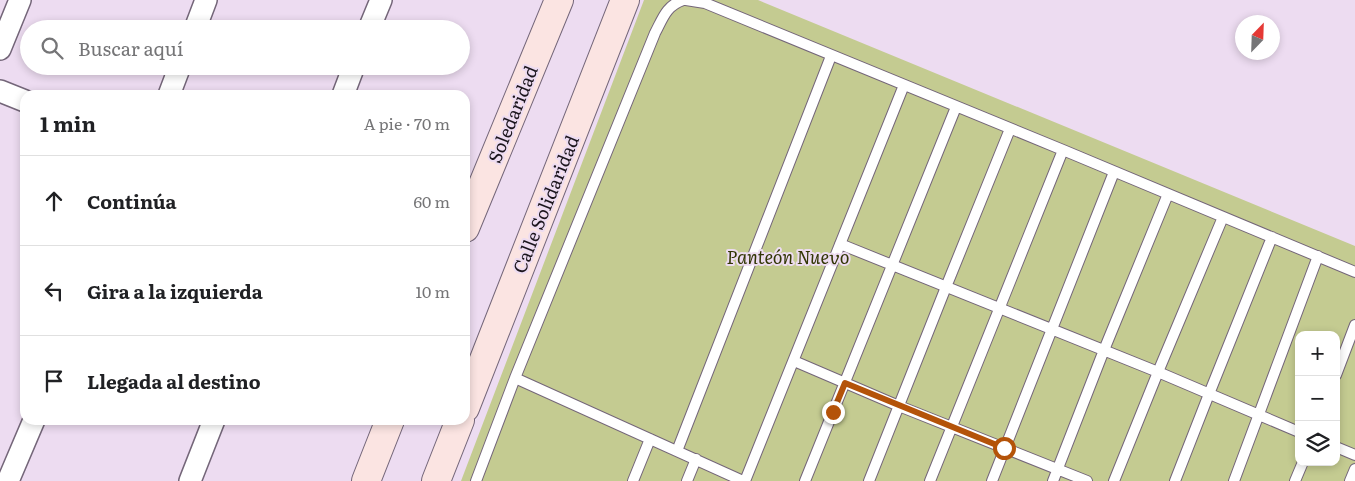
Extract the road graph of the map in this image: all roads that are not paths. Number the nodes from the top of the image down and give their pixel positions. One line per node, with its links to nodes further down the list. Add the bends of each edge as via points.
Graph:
1 (20, 0): 9 (street)
2 (206, 0): 7 (street)
3 (381, 0): 8 (street)
4 (559, 0): 23 (street, Soledaridad)
5 (626, 0): 41 (street, Calle Solidaridad)
6 (685, 0): 10 (lane, via 705,3); 38 (lane, via 670,7 655,33)
7 (198, 20)
8 (373, 20)
9 (0, 49)
10 (831, 56): 13 (lane); 53 (lane)
11 (177, 75): 15 (street)
12 (351, 75): 16 (street)
13 (904, 86): 18 (lane); 26 (lane)
14 (0, 90): 17 (street)
15 (171, 90)
16 (345, 90)
17 (20, 99)
18 (956, 107): 19 (lane); 28 (lane)
19 (1010, 129): 20 (lane); 30 (lane)
20 (1063, 150): 21 (lane); 31 (lane)
21 (1114, 172): 22 (lane); 33 (lane)
22 (1168, 194): 24 (lane); 34 (lane)
23 (470, 216)
24 (1223, 217): 25 (lane); 37 (lane)
25 (1272, 237): 27 (lane); 40 (lane)
26 (840, 244): 28 (lane); 35 (lane)
27 (1318, 256): 29 (lane); 43 (lane)
28 (893, 266): 30 (lane); 39 (lane)
29 (1355, 272)
30 (946, 286): 31 (lane); 42 (lane)
31 (1000, 308): 33 (lane); 48 (lane)
32 (1355, 325): 36 (lane)
33 (1051, 329): 34 (lane); 51 (lane)
34 (1104, 350): 37 (lane); 57 (lane)
35 (794, 361): 39 (lane); 67 (lane)
36 (1340, 364)
37 (1158, 372): 40 (lane); 74 (lane)
38 (515, 378): 50 (lane); 64 (lane)
39 (845, 383): 42 (lane); 68 (lane)
40 (1209, 394): 43 (lane); 75 (lane)
41 (470, 395)
42 (899, 406): 48 (lane); 69 (lane)
43 (1259, 414): 49 (lane); 76 (lane)
44 (32, 425): 60 (street)
45 (212, 425): 61 (street)
46 (388, 425): 62 (street)
47 (458, 425): 63 (street)
48 (952, 427): 51 (lane); 70 (lane)
49 (1295, 430)
50 (650, 439): 53 (lane); 65 (lane)
51 (1004, 448): 57 (lane); 71 (lane)
52 (1340, 449): 54 (lane)
53 (677, 451): 55 (lane)
54 (1355, 455)
55 (696, 460): 66 (lane); 67 (lane)
56 (1301, 466): 77 (lane)
57 (1057, 469): 72 (lane); 73 (lane)
58 (1355, 469): 78 (lane)
59 (0, 479): 60 (street)
60 (6, 481)
61 (190, 481)
62 (366, 481)
63 (436, 481)
64 (476, 481)
65 (633, 481)
66 (687, 481)
67 (744, 481)
68 (805, 481)
69 (869, 481)
70 (930, 481)
71 (992, 481)
72 (1053, 481)
73 (1087, 481)
74 (1114, 481)
75 (1175, 481)
76 (1234, 481)
77 (1295, 481)
78 (1350, 481)

